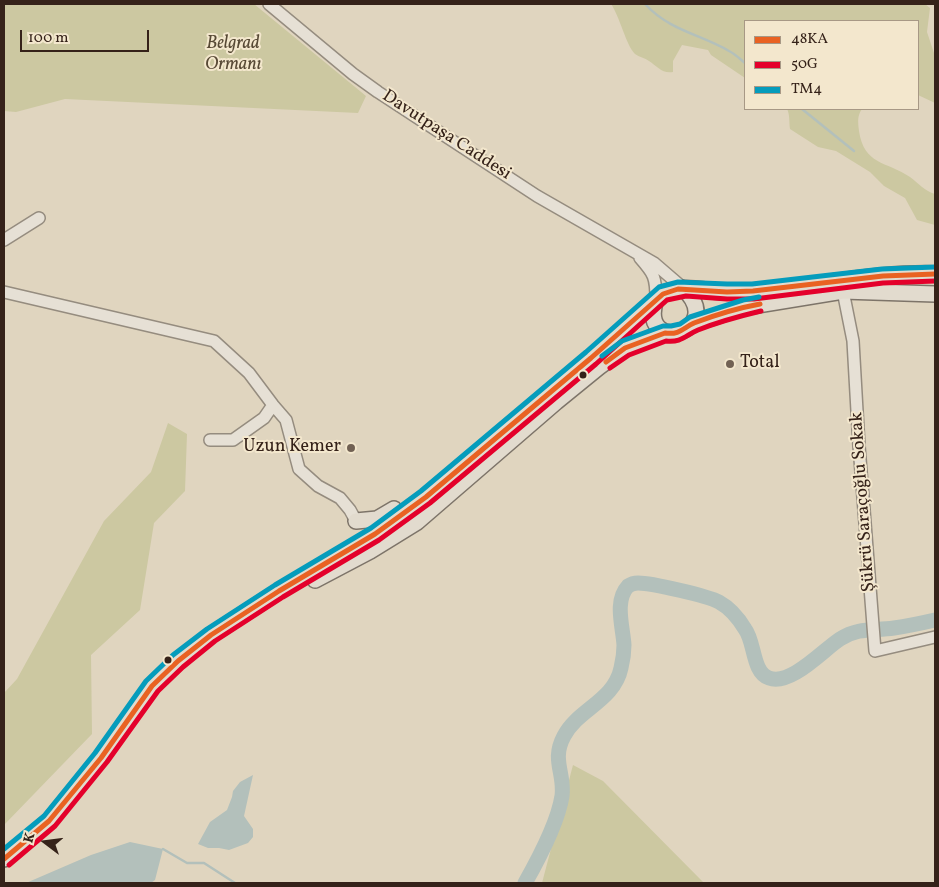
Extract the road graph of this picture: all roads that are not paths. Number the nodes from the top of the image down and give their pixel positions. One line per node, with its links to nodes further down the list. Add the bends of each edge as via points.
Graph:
1 (269, 4): 4 (street, Davutpaşa Caddesi, via 378,92 538,196)
2 (39, 218): 3 (street)
3 (4, 240)
4 (635, 253): 6 (street, Davutpaşa Caddesi, via 654,263); 10 (street, via 651,271 656,282)
5 (935, 274): 6 (main road, via 727,292)
6 (683, 288): 10 (main road, via 669,290); 11 (main road, via 694,302)
7 (4, 292): 13 (street, via 214,340 249,373)
8 (842, 292): 9 (main road); 11 (main road, via 745,307); 18 (street, Şükrü Saraçoğlu Sokak, via 853,341 875,651)
9 (935, 294)
10 (656, 299): 12 (main road, via 653,307 655,322); 15 (main road)
11 (692, 324): 12 (main road, via 683,331)
12 (664, 333): 17 (main road, via 625,348 556,402 417,522)
13 (273, 405): 14 (street, via 264,418 233,440); 16 (street, via 286,420 299,469 318,486 340,498)
14 (210, 440)
15 (426, 497): 16 (main road, via 377,519); 17 (main road)
16 (356, 520): 17 (main road)
17 (366, 544): 19 (main road, via 279,591 218,630 178,662 152,686)
18 (935, 637)
19 (42, 833): 20 (main road); 21 (main road)
20 (4, 859)
21 (4, 870)

